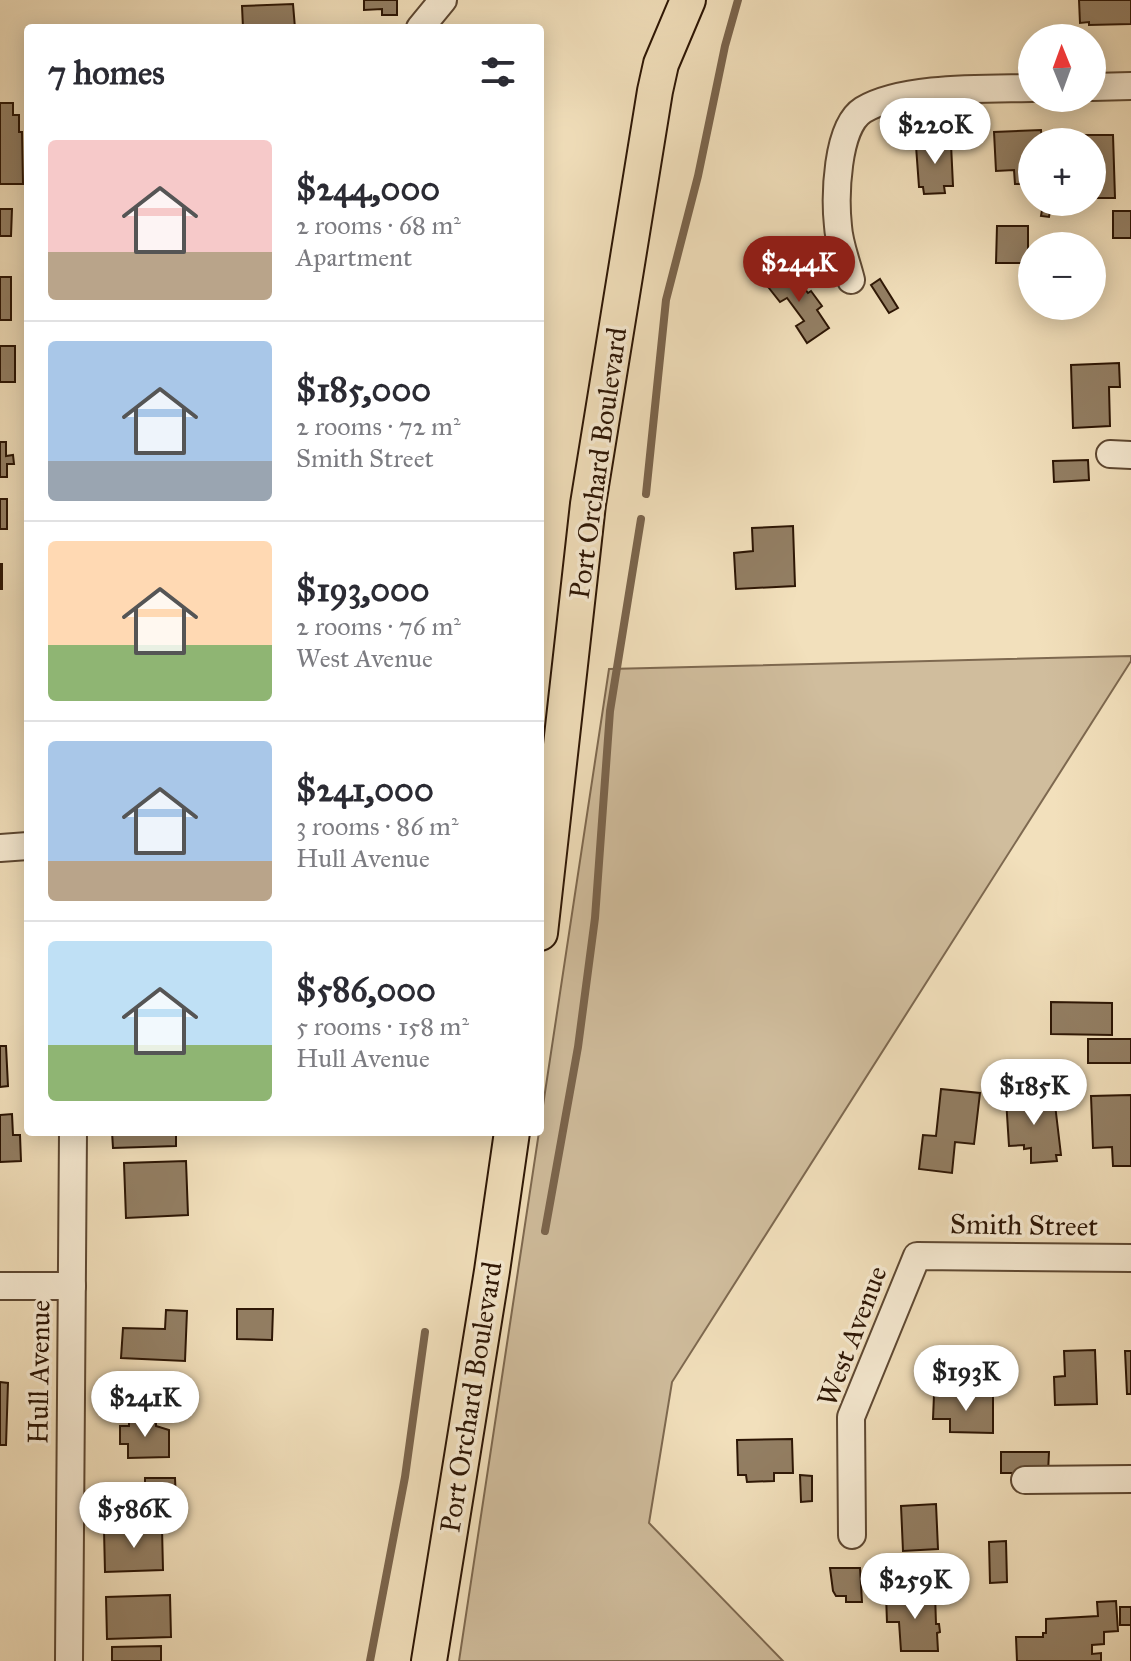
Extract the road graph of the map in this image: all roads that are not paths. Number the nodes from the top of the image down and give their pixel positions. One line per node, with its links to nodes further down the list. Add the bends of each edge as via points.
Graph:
1 (443, 0): 3 (street)
2 (688, 0): 10 (main road, Port Orchard Boulevard, via 655,91 588,504)
3 (423, 24)
4 (1131, 86): 5 (street)
5 (1106, 87)
6 (1018, 88): 7 (street, via 889,98 859,112 843,141 837,176 838,228)
7 (851, 280)
8 (24, 846): 9 (street)
9 (0, 848)
10 (544, 897)
11 (73, 1136): 16 (street, Hull Avenue)
12 (511, 1136): 21 (main road, Port Orchard Boulevard)
13 (917, 1256): 14 (street, Smith Street); 19 (street, West Avenue, via 851,1417)
14 (1131, 1258)
15 (0, 1286): 16 (street)
16 (72, 1286): 20 (street, Hull Avenue)
17 (1131, 1479): 18 (street)
18 (1025, 1480)
19 (852, 1535)
20 (69, 1661)
21 (429, 1661)

